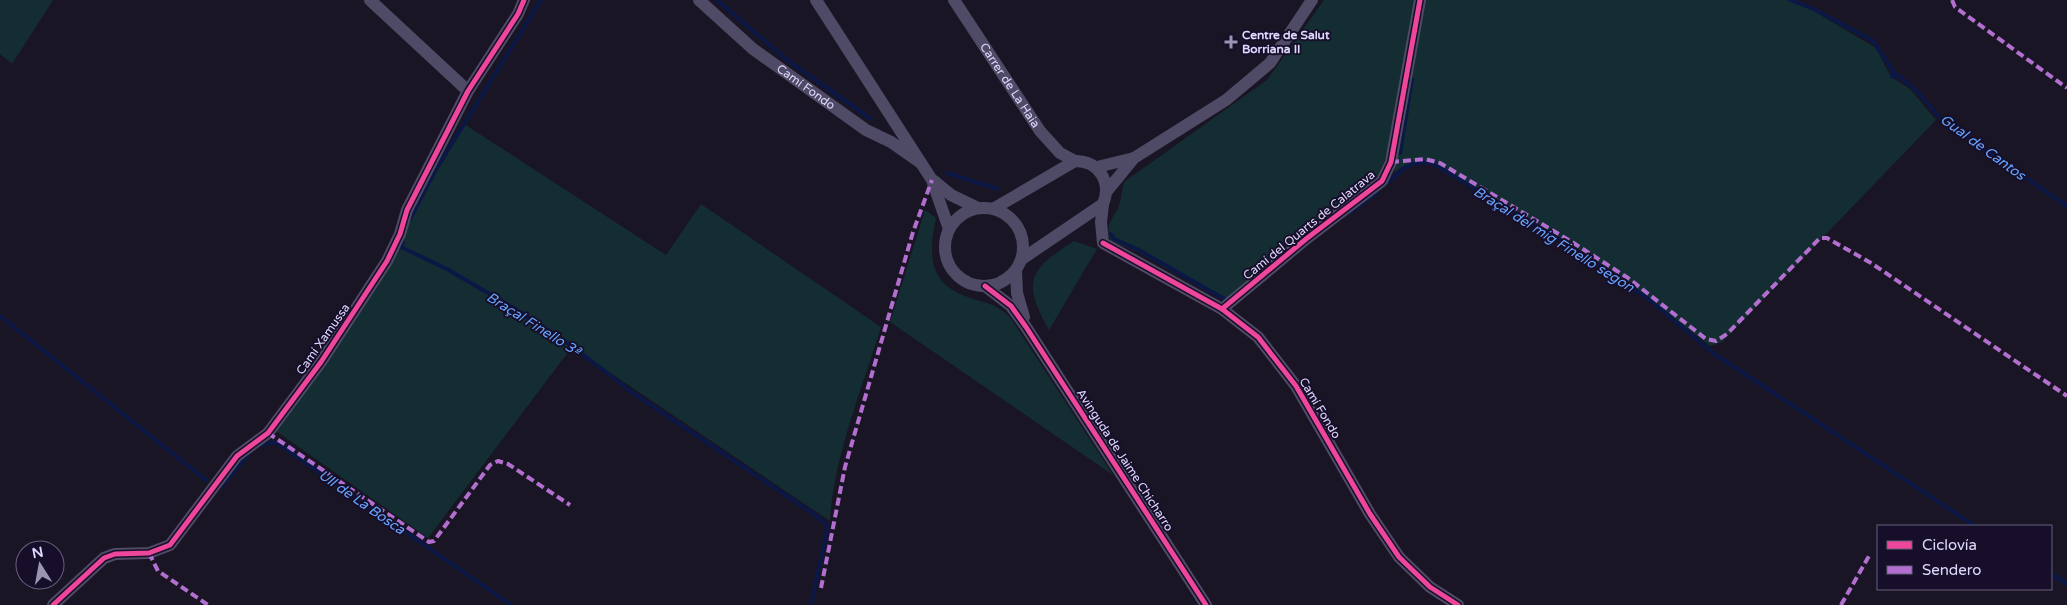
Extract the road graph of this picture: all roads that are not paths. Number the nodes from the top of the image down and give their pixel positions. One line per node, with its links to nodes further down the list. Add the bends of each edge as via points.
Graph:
1 (370, 0): 8 (street)
2 (524, 0): 8 (street, Camí Xamussa)
3 (699, 0): 11 (street, Camí Fondo, via 753,49 866,130)
4 (816, 0): 11 (street)
5 (954, 0): 10 (street, Carrer de La Haia, via 1040,132 1060,154)
6 (1312, 0): 9 (street, via 1270,63 1226,100)
7 (1420, 0): 21 (street, Camí del Quarts de Calatrava, via 1391,162 1382,181)
8 (468, 91): 23 (street, Camí Xamussa, via 407,210 387,261 321,362 268,433 237,456 170,546 149,553 114,554 104,558)
9 (1134, 158): 12 (street); 14 (street)
10 (1075, 161): 12 (street, Carrer de La Haia); 17 (street)
11 (921, 162): 13 (street)
12 (1097, 167): 14 (street, via 1106,182)
13 (932, 180): 16 (street, via 951,196); 18 (street)
14 (1107, 191): 15 (street)
15 (1103, 204): 19 (street); 21 (street, Camí Fondo, via 1103,243)
16 (978, 208): 17 (street); 18 (street, via 961,216)
17 (993, 209): 19 (street, via 1009,217 1020,232 1023,250)
18 (949, 229): 20 (street, via 945,247 949,264 960,278)
19 (1019, 264): 20 (street, via 1002,282); 22 (street, via 1017,293)
20 (985, 286): 22 (street, Avinguda de Jaime Chicharro, via 1011,306)
21 (1222, 309): 25 (street, Camí Fondo, via 1258,337 1296,386 1370,514 1399,557 1430,587)
22 (1026, 327): 24 (street, Avinguda de Jaime Chicharro)
23 (53, 605)
24 (1206, 605)
25 (1458, 605)

